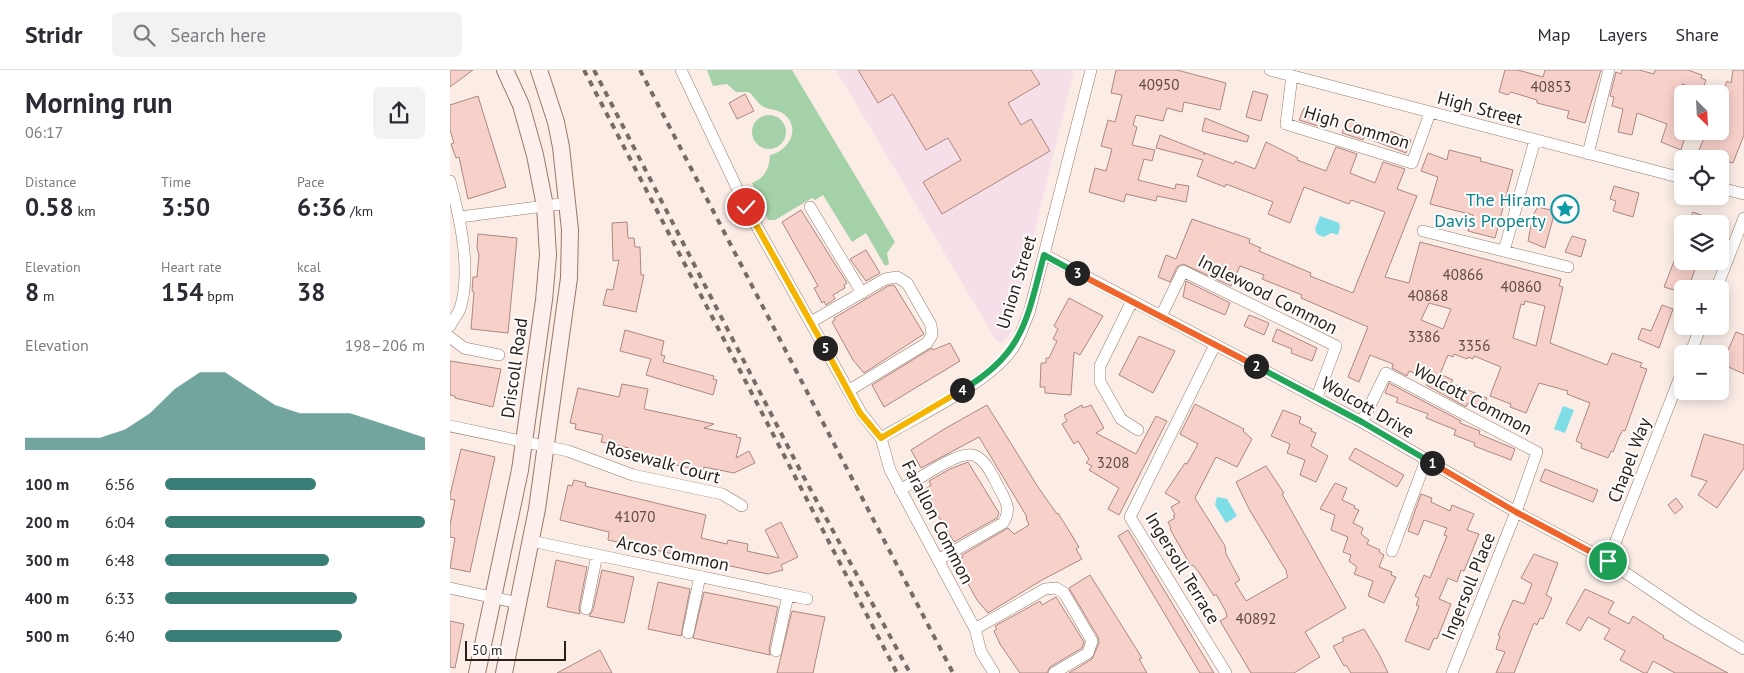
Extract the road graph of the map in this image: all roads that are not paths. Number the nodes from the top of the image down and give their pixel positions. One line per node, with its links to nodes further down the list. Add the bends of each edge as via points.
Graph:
1 (505, 70): 16 (street, Driscoll Road, via 528,128)
2 (539, 70): 15 (street, via 556,122)
3 (681, 70): 28 (street, Farallon Common, via 746,207)
4 (1090, 70): 22 (street, Union Street)
5 (1270, 70): 7 (street, High Street)
6 (1610, 70): 10 (street)
7 (1292, 76): 8 (street, High Street); 8 (street, High Common, via 1286,124 1412,163)
8 (1430, 113): 9 (street, High Street)
9 (1535, 140): 10 (street, High Street); 21 (street)
10 (1588, 154): 11 (street, High Street)
11 (1674, 176)
12 (450, 181): 18 (street)
13 (1729, 190): 14 (street)
14 (1744, 194)
15 (568, 203): 16 (street); 41 (street, via 567,303)
16 (545, 206): 18 (street); 40 (street, Driscoll Road, via 547,278)
17 (810, 208): 25 (street)
18 (460, 217): 29 (street, via 464,276 460,309)
19 (1744, 218): 24 (street)
20 (1423, 231): 21 (street)
21 (1504, 251): 23 (street)
22 (1044, 255): 26 (street, Wolcott Drive); 39 (street, Union Street, via 1029,313 1013,348 973,383)
23 (1568, 267)
24 (1720, 280)
25 (862, 292): 28 (street); 33 (street, via 885,279 897,277 907,283 931,325 932,335 928,343)
26 (1132, 301): 27 (street, Wolcott Drive); 38 (street, via 1100,366 1100,382 1121,419)
27 (1161, 316): 31 (street, Wolcott Drive); 35 (street, Inglewood Common, via 1183,271 1336,346)
28 (811, 322): 33 (street, Farallon Common)
29 (450, 326)
30 (450, 337): 32 (street, via 464,348)
31 (1215, 345): 35 (street, Wolcott Drive); 66 (street, Ingersoll Terrace, via 1130,517)
32 (499, 354)
33 (848, 391): 39 (street, Farallon Common, via 860,413)
34 (1674, 392): 50 (street, Chapel Way)
35 (1317, 397): 36 (street, Wolcott Drive)
36 (1362, 422): 42 (street, Wolcott Drive); 45 (street, Wolcott Common, via 1386,373 1537,452)
37 (450, 426): 40 (street, Rosewalk Court)
38 (1138, 430)
39 (881, 438): 43 (street, Farallon Common, via 890,470)
40 (524, 442): 41 (street, Rosewalk Court); 54 (street, Driscoll Road, via 515,500)
41 (546, 446): 44 (street, Rosewalk Court, via 633,475 722,494); 46 (street)
42 (1426, 460): 45 (street, Wolcott Drive); 47 (street)
43 (900, 490): 49 (street, Farallon Common); 49 (street, via 962,455 974,455 985,463 1008,505 1008,515 1003,523)
44 (742, 506)
45 (1516, 512): 50 (street, Wolcott Drive); 67 (street, Ingersoll Place)
46 (531, 542): 48 (street, Arcos Common); 56 (street)
47 (1392, 551)
48 (597, 555): 51 (street, Arcos Common); 57 (street)
49 (938, 560): 58 (street, Farallon Common)
50 (1608, 561): 60 (street, Wolcott Drive)
51 (700, 576): 53 (street, Arcos Common); 59 (street)
52 (450, 588): 54 (street)
53 (788, 595): 55 (street, Arcos Common); 61 (street)
54 (493, 597): 56 (street); 62 (street, Driscoll Road)
55 (807, 599)
56 (518, 602): 63 (street)
57 (586, 609)
58 (975, 629): 64 (street, Farallon Common, via 981,652); 65 (street, via 1045,589 1056,588 1064,593 1092,641 1088,653)
59 (688, 633)
60 (1744, 649)
61 (776, 651)
62 (477, 673)
63 (504, 673)
64 (994, 673)
65 (1054, 673)
66 (1226, 673)
67 (1452, 673)

